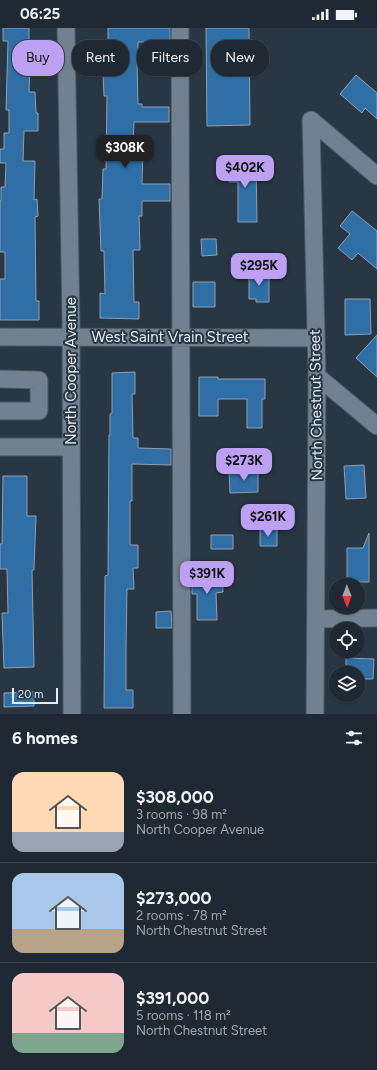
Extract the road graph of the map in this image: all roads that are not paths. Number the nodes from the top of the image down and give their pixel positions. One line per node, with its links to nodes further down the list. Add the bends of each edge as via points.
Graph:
1 (66, 28): 4 (street, North Cooper Avenue)
2 (180, 28): 6 (street)
3 (377, 176): 7 (street, North Chestnut Street, via 311,120)
4 (71, 336): 5 (street, West Saint Vrain Street); 6 (street, West Saint Vrain Street); 13 (street, North Cooper Avenue)
5 (0, 337)
6 (181, 338): 7 (street, West Saint Vrain Street); 17 (street)
7 (315, 338): 8 (street, North Chestnut Street)
8 (317, 376): 11 (street); 15 (street, North Chestnut Street)
9 (0, 379): 10 (street, via 39,380 39,411)
10 (0, 411)
11 (377, 426)
12 (0, 447): 13 (street)
13 (71, 448): 16 (street, North Cooper Avenue)
14 (377, 618): 15 (street)
15 (316, 619): 18 (street, North Chestnut Street)
16 (72, 714)
17 (182, 714)
18 (315, 714)

